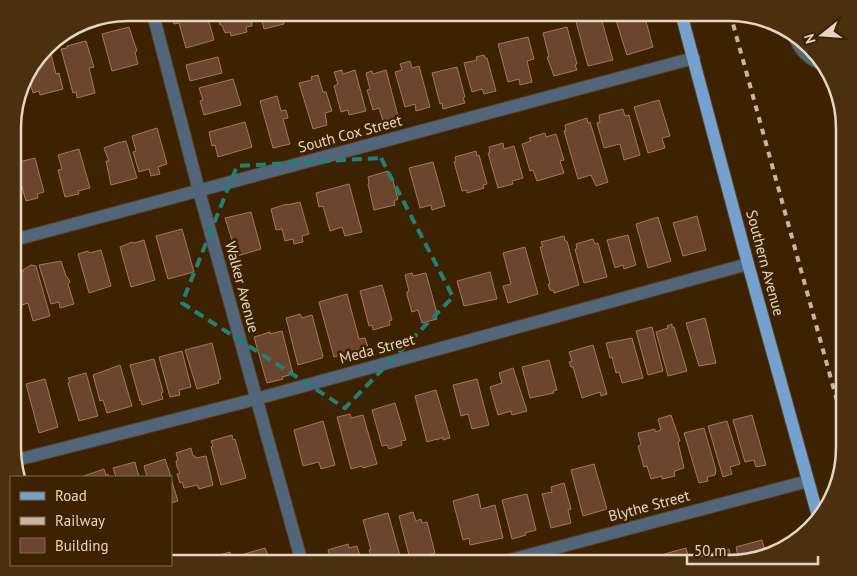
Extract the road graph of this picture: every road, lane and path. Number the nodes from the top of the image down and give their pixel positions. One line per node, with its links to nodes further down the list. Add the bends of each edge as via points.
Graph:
1 (155, 21): 4 (street, Walker Avenue)
2 (684, 21): 3 (main road, Southern Avenue)
3 (694, 58): 4 (street, South Cox Street); 6 (main road, Southern Avenue)
4 (199, 191): 5 (street, South Cox Street); 7 (street, Walker Avenue)
5 (21, 238)
6 (748, 264): 7 (street, Meda Street); 9 (main road, Southern Avenue)
7 (256, 399): 8 (street, Meda Street); 11 (street, Walker Avenue)
8 (22, 459)
9 (808, 481): 10 (main road, Southern Avenue); 12 (street, Blythe Street)
10 (816, 509)
11 (300, 555)
12 (529, 555)

